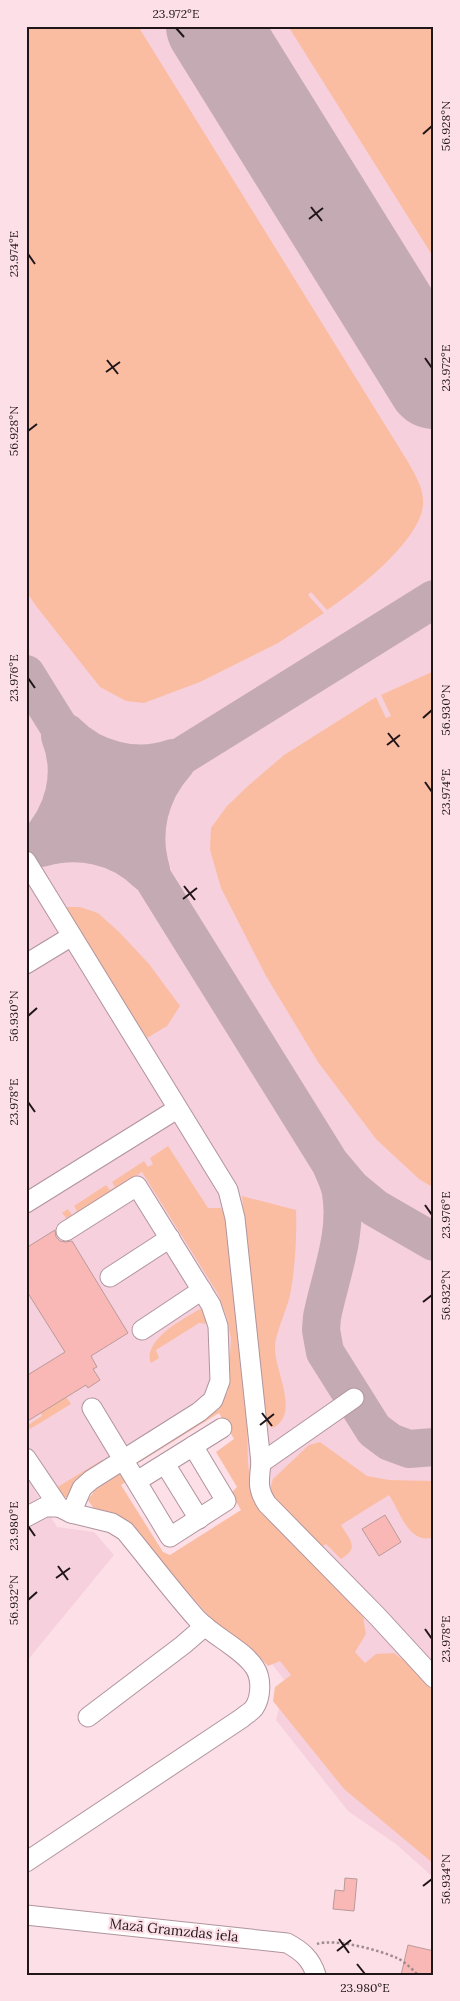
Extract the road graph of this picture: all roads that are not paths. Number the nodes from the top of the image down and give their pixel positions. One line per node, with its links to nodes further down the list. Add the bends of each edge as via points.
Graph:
1 (26, 861): 2 (street)
2 (72, 936): 3 (street); 4 (street)
3 (26, 964)
4 (177, 1109): 5 (street); 17 (street, via 228,1190 233,1206)
5 (26, 1203)
6 (66, 1232): 7 (street, via 137,1186)
7 (170, 1238): 8 (street); 9 (street)
8 (110, 1276)
9 (202, 1290): 10 (street); 16 (street, via 211,1304 218,1326 220,1381 216,1395 199,1412)
10 (142, 1330)
11 (354, 1398): 17 (street)
12 (92, 1408): 16 (street)
13 (222, 1428): 14 (street)
14 (193, 1446): 18 (street); 22 (street, via 226,1501)
15 (26, 1458): 20 (street)
16 (123, 1460): 19 (street); 20 (street, via 91,1480)
17 (261, 1463): 24 (street, via 260,1493 267,1504)
18 (165, 1464): 19 (street); 22 (street)
19 (137, 1481): 22 (street, via 170,1537)
20 (65, 1510): 21 (street, via 45,1507); 23 (street, via 112,1523 125,1531)
21 (26, 1517)
22 (199, 1519)
23 (205, 1626): 25 (street); 26 (street, via 256,1668 260,1692 254,1708)
24 (434, 1678)
25 (88, 1717)
26 (26, 1862)
27 (26, 1914): 28 (street, Mazā Gramzdas iela, via 287,1943)
28 (310, 1963)

